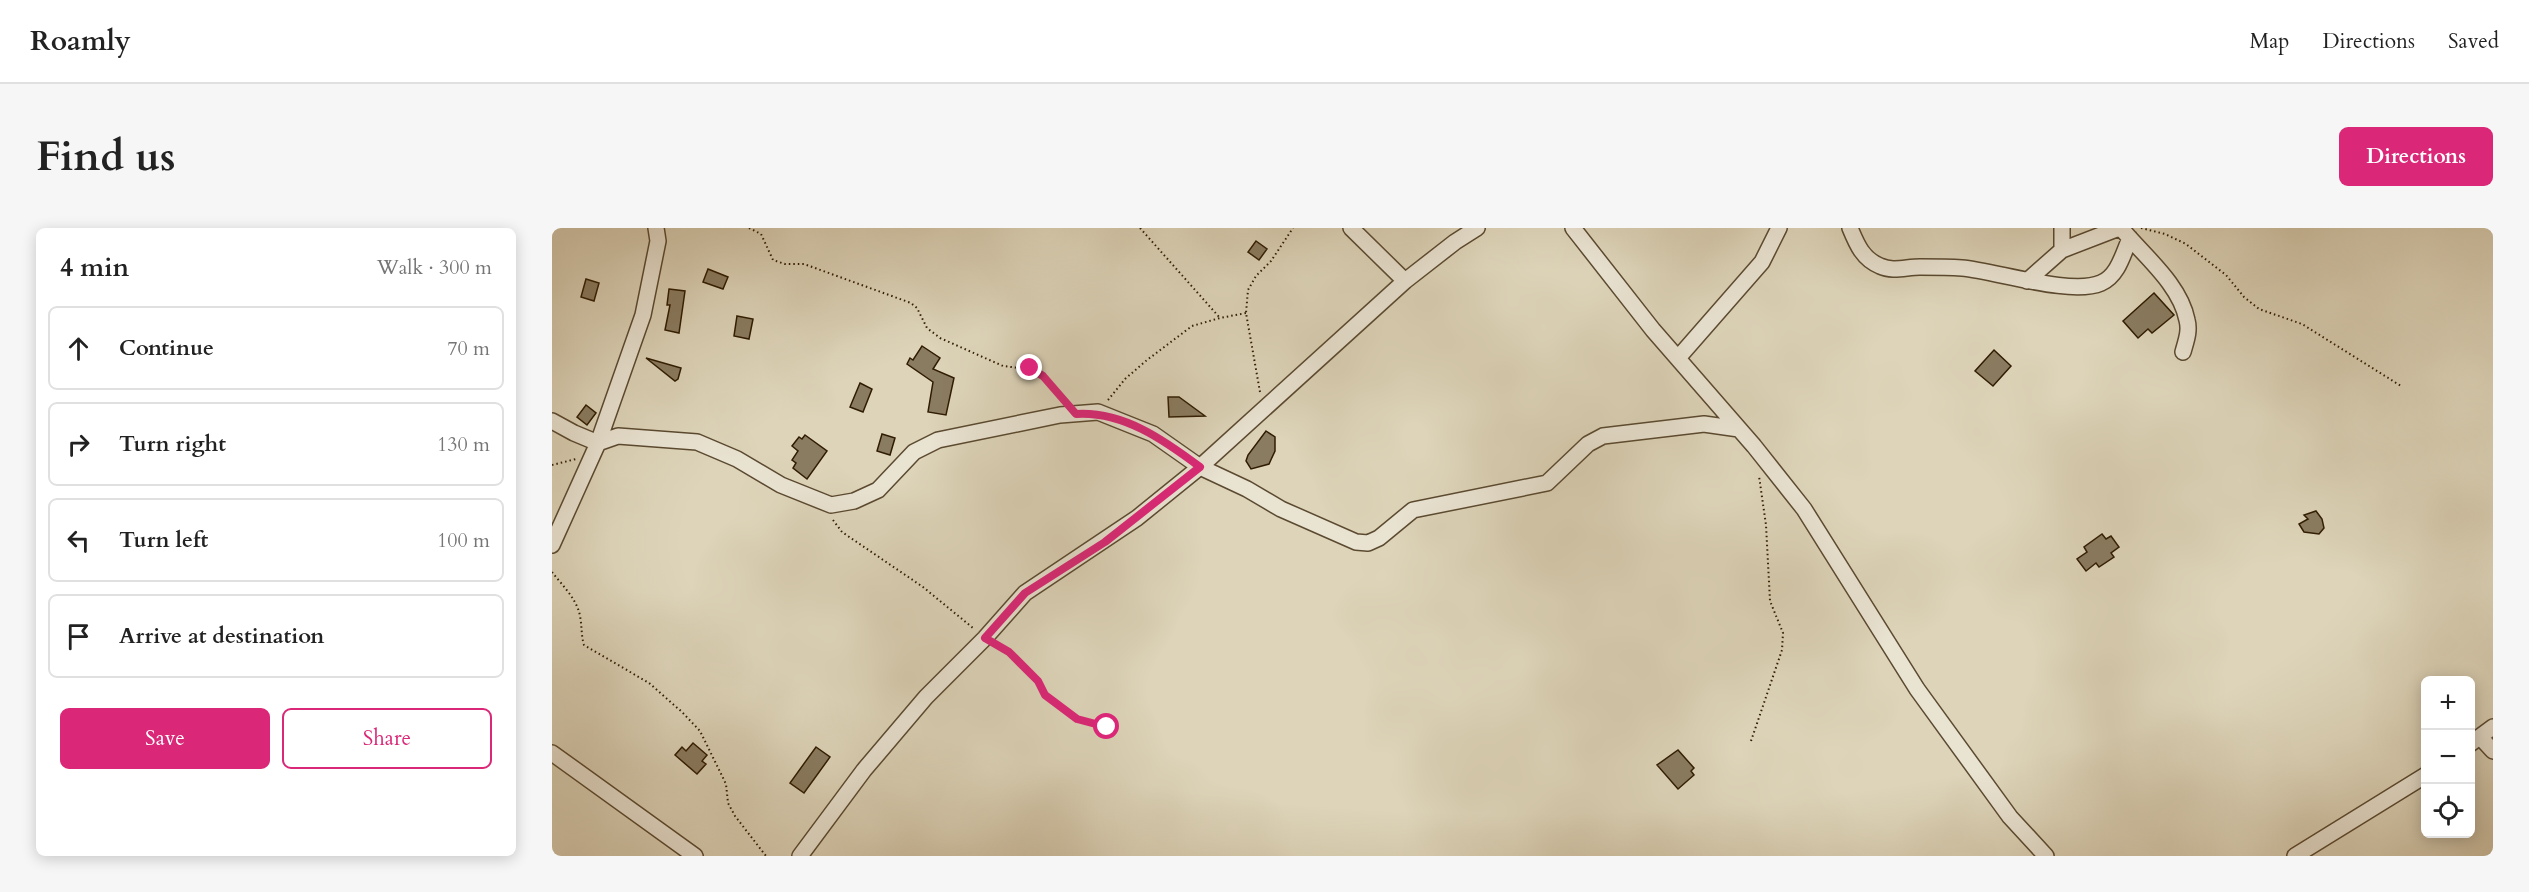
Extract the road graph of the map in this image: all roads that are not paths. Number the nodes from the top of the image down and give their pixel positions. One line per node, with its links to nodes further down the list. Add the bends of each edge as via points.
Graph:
1 (656, 228): 11 (street)
2 (664, 228): 11 (street)
3 (1351, 228): 12 (street)
4 (1477, 228): 12 (street)
5 (1573, 228): 15 (street)
6 (1779, 228): 15 (street, via 1762,262)
7 (1850, 228): 13 (street, via 1867,259 1882,267 1962,268)
8 (2062, 228): 10 (street)
9 (2128, 231): 10 (street); 13 (street, via 2117,268 2099,285); 14 (street, via 2180,302 2188,332)
10 (2062, 250): 13 (street)
11 (656, 253): 18 (street, via 643,315)
12 (1405, 280): 19 (street)
13 (2027, 281)
14 (2183, 352)
15 (1678, 358): 17 (street)
16 (552, 421): 18 (street)
17 (1739, 429): 19 (street, via 1704,424 1602,436 1588,444 1547,483 1413,510 1368,543 1356,542 1281,509); 28 (street, via 1817,528 1917,689 2010,817)
18 (595, 449): 19 (street, via 618,436 697,442 737,459 781,485 831,505 854,501 878,489 914,452 938,440 1098,412 1153,434); 20 (street)
19 (1200, 467): 27 (street, via 1105,542 1025,593 926,697 864,770)
20 (552, 545)
21 (2493, 727): 22 (street)
22 (2475, 741): 23 (street)
23 (2493, 750)
24 (552, 753): 26 (street)
25 (2421, 778): 29 (street)
26 (694, 856)
27 (800, 856)
28 (2046, 856)
29 (2295, 856)

